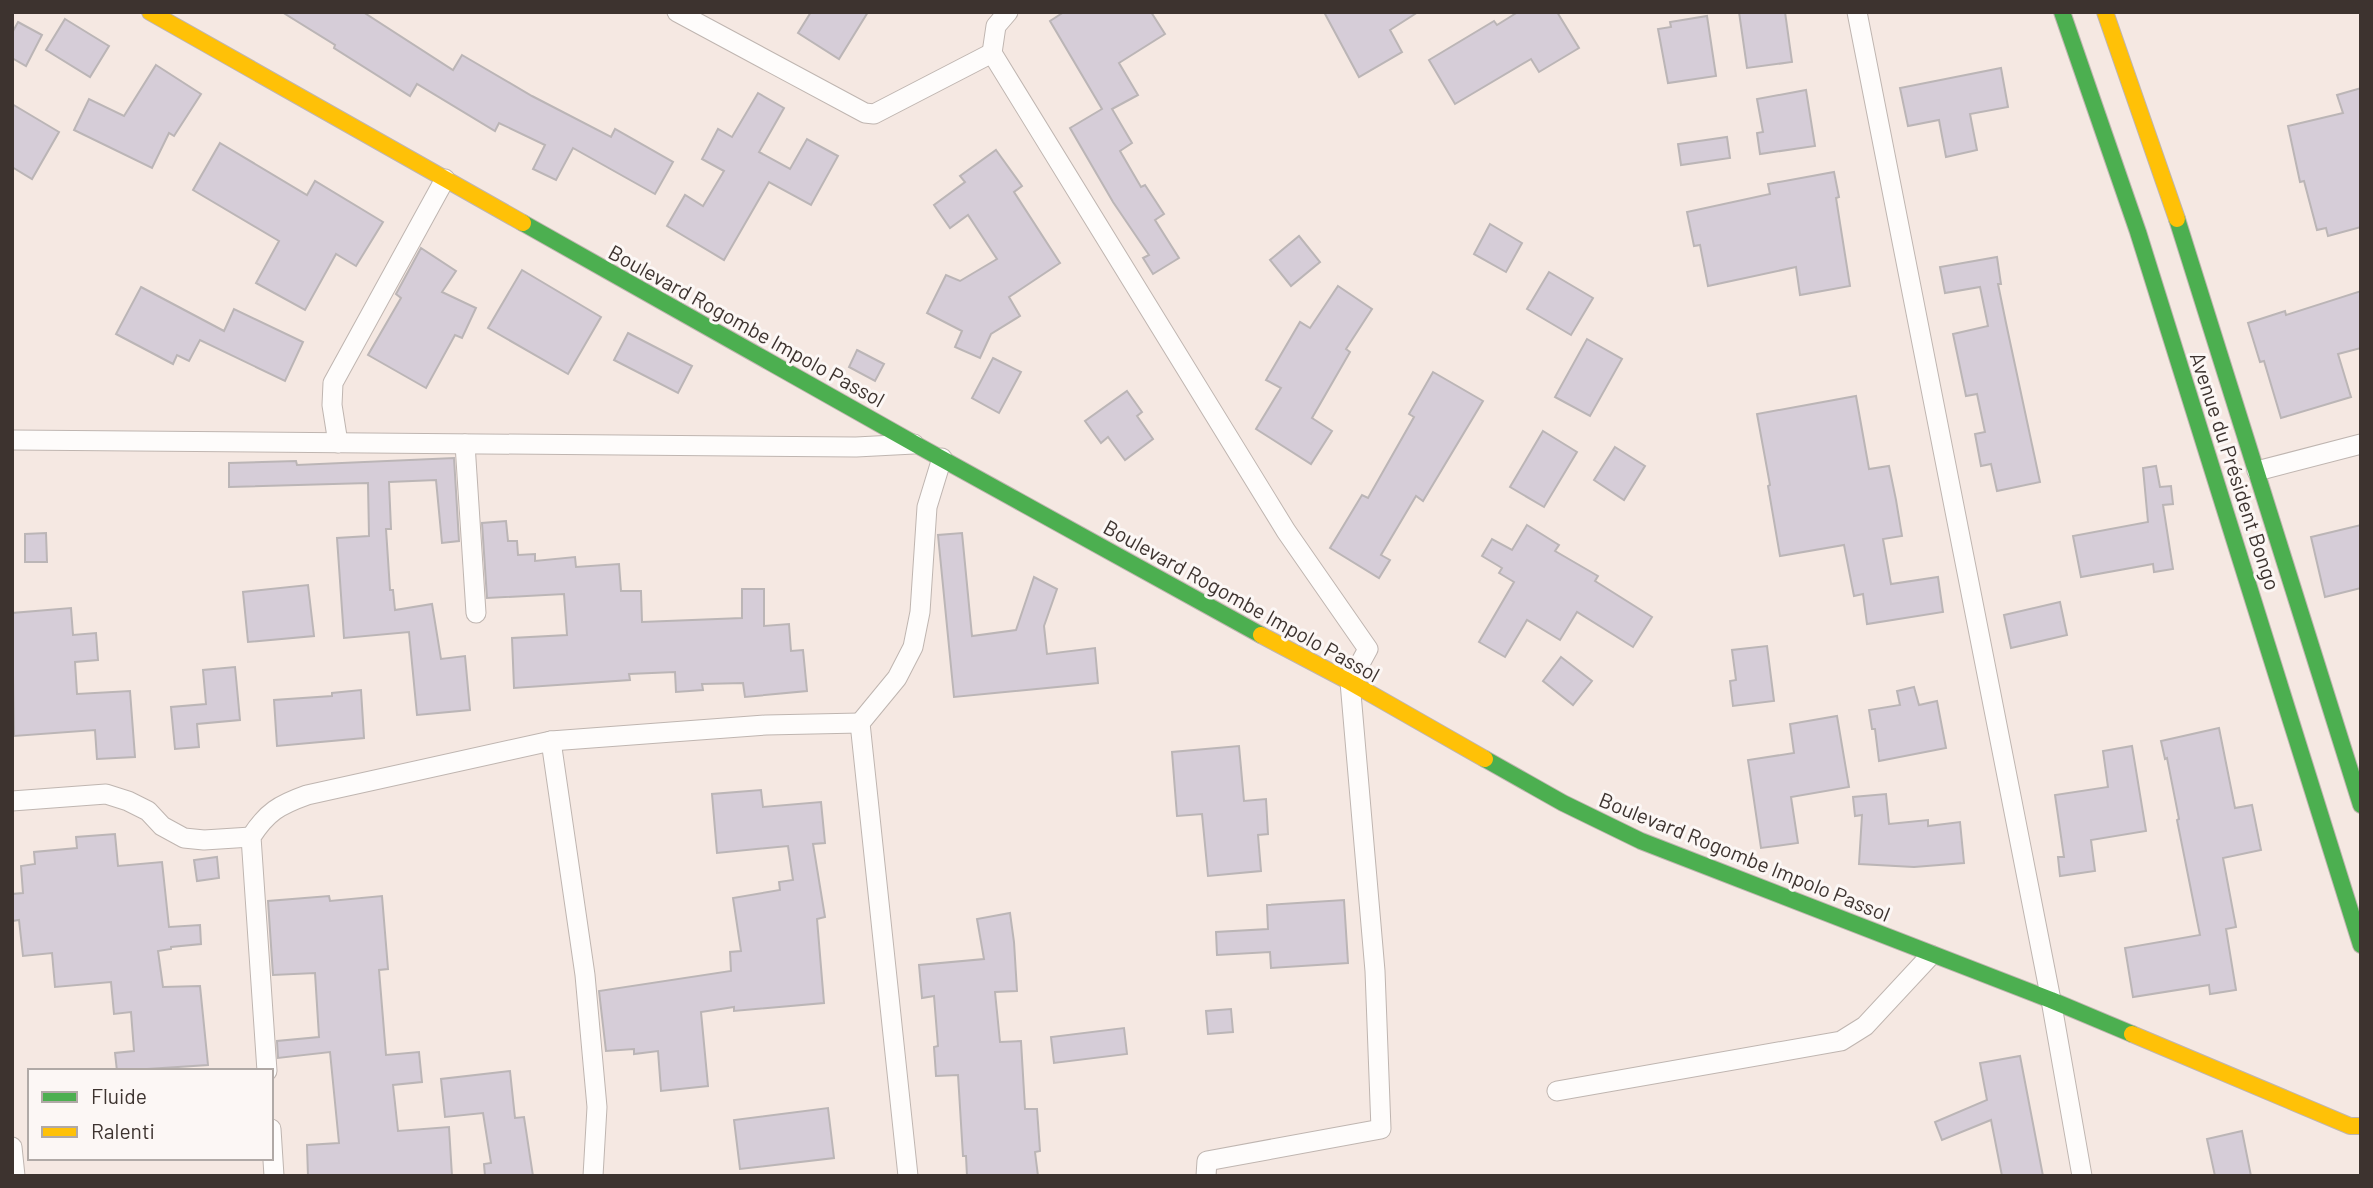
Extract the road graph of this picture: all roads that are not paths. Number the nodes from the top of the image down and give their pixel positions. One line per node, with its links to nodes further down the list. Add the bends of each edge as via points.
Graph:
1 (150, 12): 8 (street, Boulevard Rogombe Impolo Passol)
2 (677, 12): 7 (street, via 866,113 874,114)
3 (1857, 12): 25 (street)
4 (2062, 12): 23 (street, Avenue du Président Bongo, via 2138,232)
5 (2105, 12): 15 (street, Avenue du Président Bongo, via 2177,218)
6 (997, 17): 7 (street)
7 (992, 53): 17 (street, via 1286,531 1368,649)
8 (445, 179): 10 (street, via 333,383); 12 (street, Boulevard Rogombe Impolo Passol)
9 (12, 440): 10 (street)
10 (338, 443): 11 (street)
11 (466, 444): 12 (street); 16 (street)
12 (915, 444): 14 (street, Boulevard Rogombe Impolo Passol)
13 (2361, 444): 15 (street)
14 (942, 458): 17 (street, Boulevard Rogombe Impolo Passol); 18 (street, via 927,507 913,647 897,678)
15 (2257, 471): 21 (street, Avenue du Président Bongo)
16 (476, 613)
17 (1350, 682): 24 (street, Boulevard Rogombe Impolo Passol, via 1563,803 1642,841); 33 (street, via 1375,971 1381,1129 1208,1161)
18 (860, 723): 19 (street); 32 (street)
19 (551, 741): 22 (street, via 296,799 263,818); 31 (street, via 589,1014 597,1107)
20 (12, 801): 22 (street, via 106,794 148,811 162,826 184,838)
21 (2361, 805)
22 (251, 837): 26 (street)
23 (2361, 945)
24 (1931, 955): 25 (street, Boulevard Rogombe Impolo Passol); 27 (street, via 1865,1026 1841,1041)
25 (2052, 1000): 28 (street, Boulevard Rogombe Impolo Passol); 34 (street)
26 (267, 1069)
27 (1558, 1091)
28 (2357, 1128)
29 (12, 1147): 30 (street)
30 (15, 1176)
31 (593, 1176)
32 (908, 1176)
33 (1206, 1176)
34 (2082, 1176)

